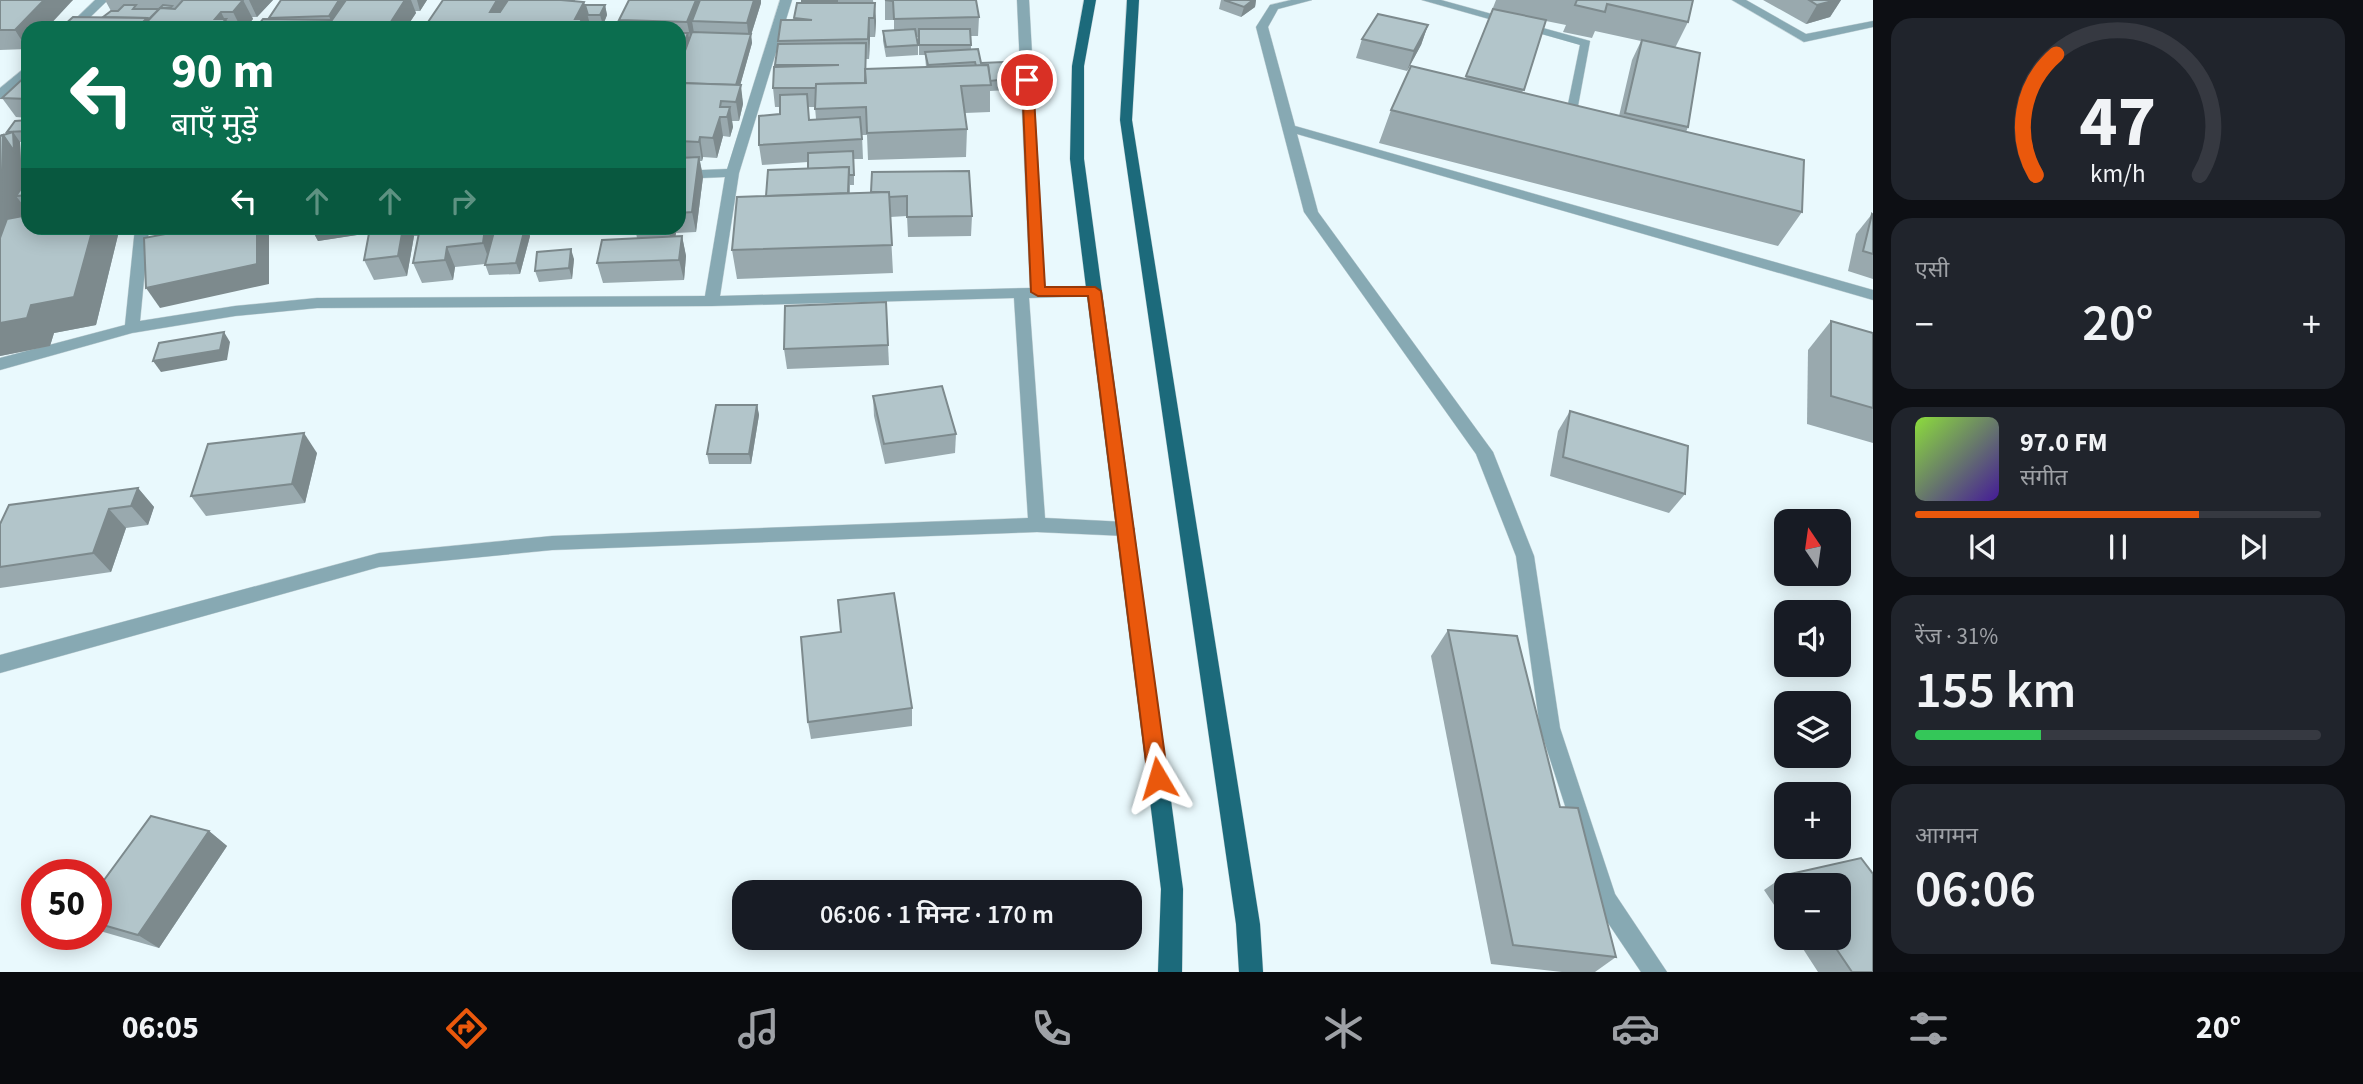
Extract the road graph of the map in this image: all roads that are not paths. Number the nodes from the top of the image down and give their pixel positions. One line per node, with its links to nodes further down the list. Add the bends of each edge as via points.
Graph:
1 (102, 0): 9 (street)
2 (786, 0): 15 (street)
3 (1023, 0): 19 (street)
4 (1090, 0): 18 (main road, via 1078,66 1077,159)
5 (1133, 0): 28 (main road, via 1126,120 1248,924)
6 (1306, 0): 14 (street, via 1274,7 1262,26)
7 (1428, 0): 13 (street, via 1586,43)
8 (1738, 0): 10 (street, via 1804,38)
9 (80, 21)
10 (1873, 24)
11 (21, 76): 12 (street)
12 (0, 95)
13 (1571, 119)
14 (1289, 128): 20 (street); 29 (street, via 1311,212 1484,452 1525,556 1550,728 1606,900)
15 (732, 173): 16 (street); 21 (street)
16 (686, 174)
17 (141, 235): 22 (street)
18 (1095, 291): 19 (street); 25 (main road)
19 (1030, 292): 21 (street); 24 (street)
20 (1873, 295)
21 (712, 301): 22 (street, via 317,303)
22 (132, 328): 23 (street)
23 (0, 364)
24 (1037, 525): 25 (street); 26 (street, via 552,543 379,560)
25 (1125, 528): 27 (main road, via 1172,889)
26 (0, 664)
27 (1170, 972)
28 (1251, 972)
29 (1655, 972)

